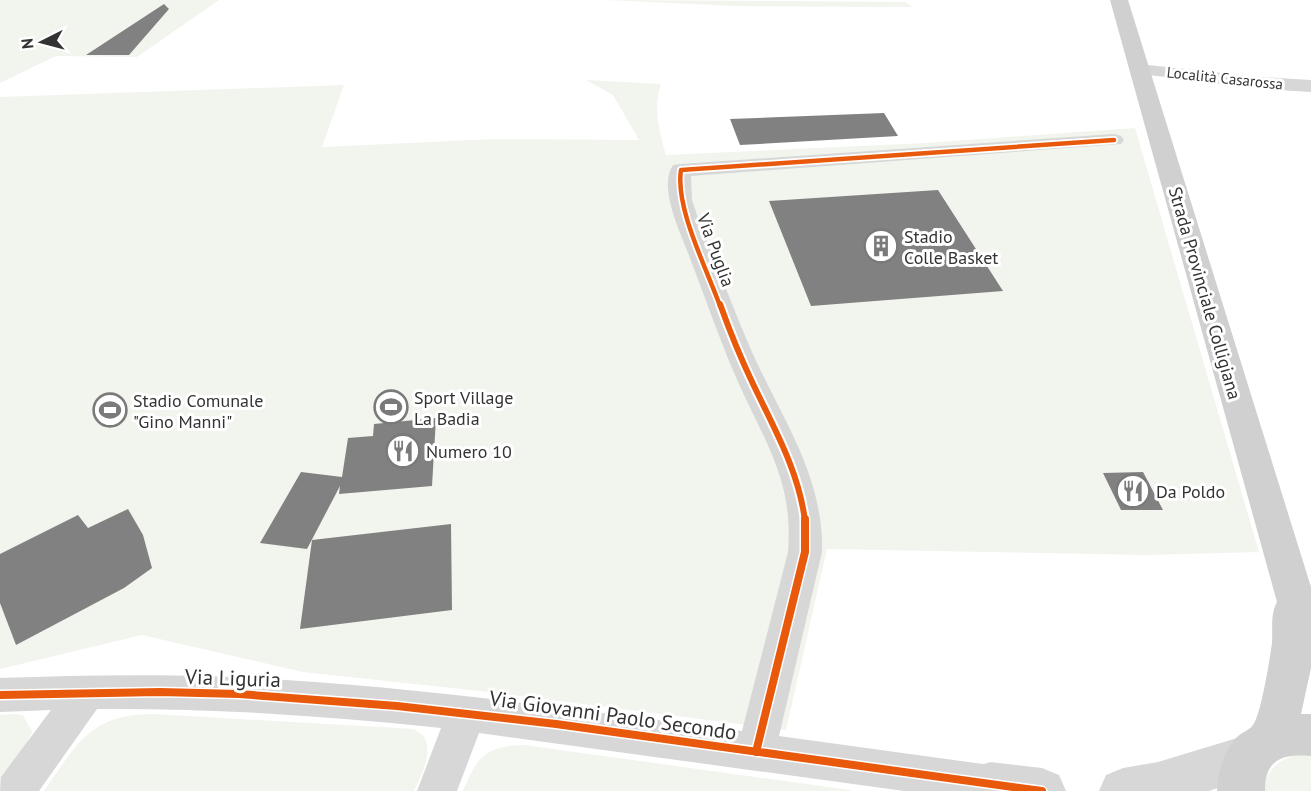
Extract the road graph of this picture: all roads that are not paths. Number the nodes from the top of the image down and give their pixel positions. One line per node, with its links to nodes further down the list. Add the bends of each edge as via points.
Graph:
1 (1119, 0): 2 (main road, Strada Provinciale Colligiana)
2 (1139, 69): 3 (street, Località Casarossa); 5 (main road, Strada Provinciale Colligiana)
3 (1311, 86)
4 (1114, 140): 10 (street, Via Puglia, via 681,170 679,185 689,222 739,354 792,466 806,532 805,552)
5 (1291, 587): 6 (main road, Strada Provinciale Colligiana); 11 (main road, Strada Provinciale Colligiana, via 1293,651)
6 (1311, 639)
7 (86, 693): 8 (street, Via Liguria); 9 (street, Via Liguria, via 259,694); 13 (street)
8 (0, 695)
9 (465, 712): 10 (street, Via Giovanni Paolo Secondo); 14 (street)
10 (756, 752): 12 (street, Via Giovanni Paolo Secondo)
11 (1268, 755): 16 (street)
12 (990, 787): 15 (street, Via Giovanni Paolo Secondo)
13 (15, 791)
14 (437, 791)
15 (1042, 791)
16 (1122, 791)

